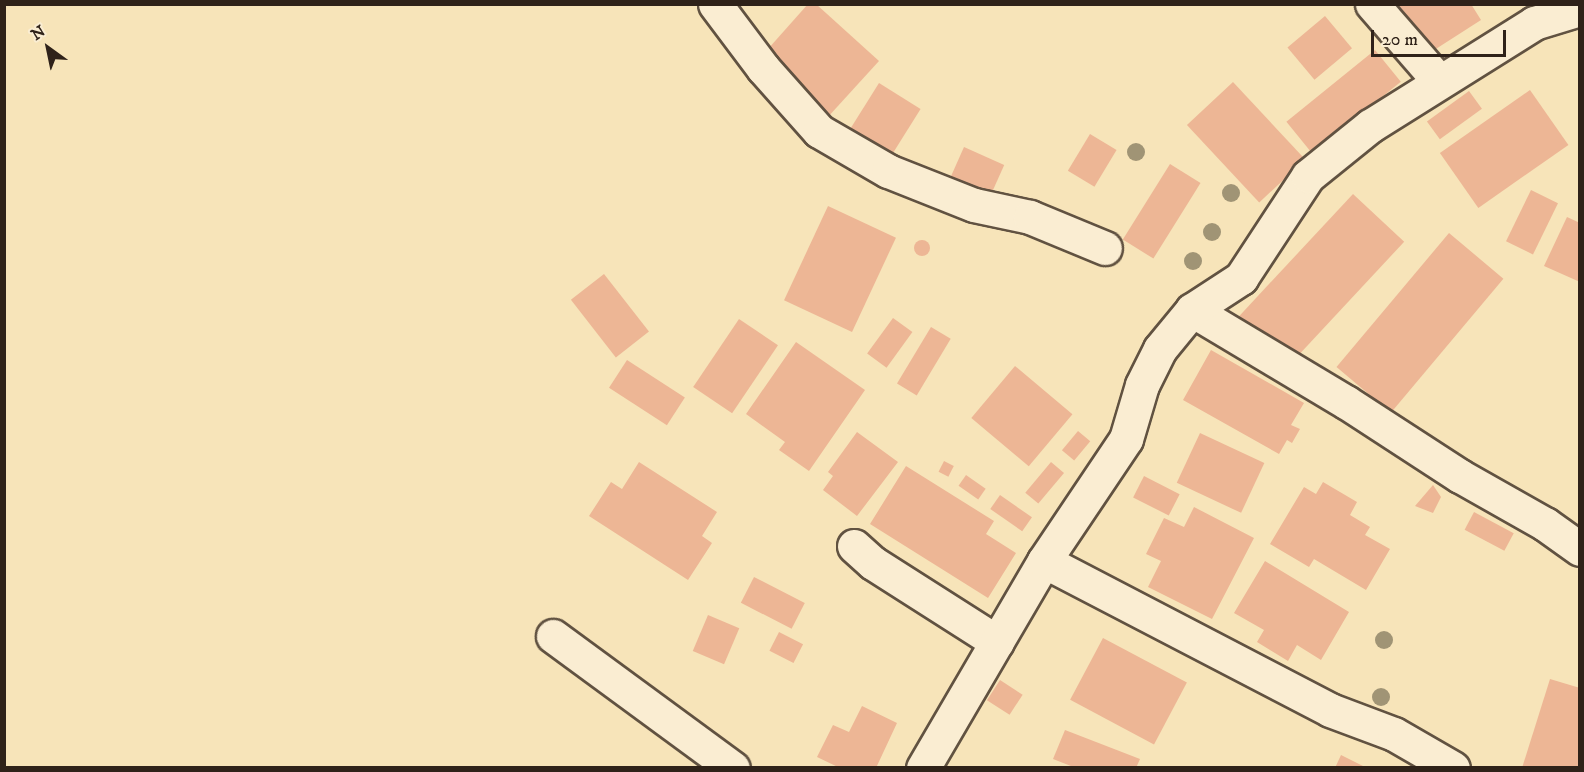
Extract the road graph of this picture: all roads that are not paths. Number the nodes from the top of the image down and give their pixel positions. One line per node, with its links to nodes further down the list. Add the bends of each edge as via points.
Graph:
1 (715, 4): 5 (street, via 763,68 819,131 888,171 974,205 1030,217)
2 (1372, 4): 4 (street)
3 (1580, 9): 4 (street, via 1534,23)
4 (1439, 81): 6 (street, via 1370,126 1308,176 1241,278)
5 (1105, 248)
6 (1192, 310): 8 (street); 9 (street, via 1160,349 1142,385 1126,439)
7 (854, 546): 11 (street, via 873,563)
8 (1580, 549)
9 (1044, 561): 11 (street); 14 (street, via 1330,710 1394,734)
10 (553, 636): 12 (street)
11 (997, 642): 13 (street)
12 (733, 768)
13 (923, 768)
14 (1453, 768)

